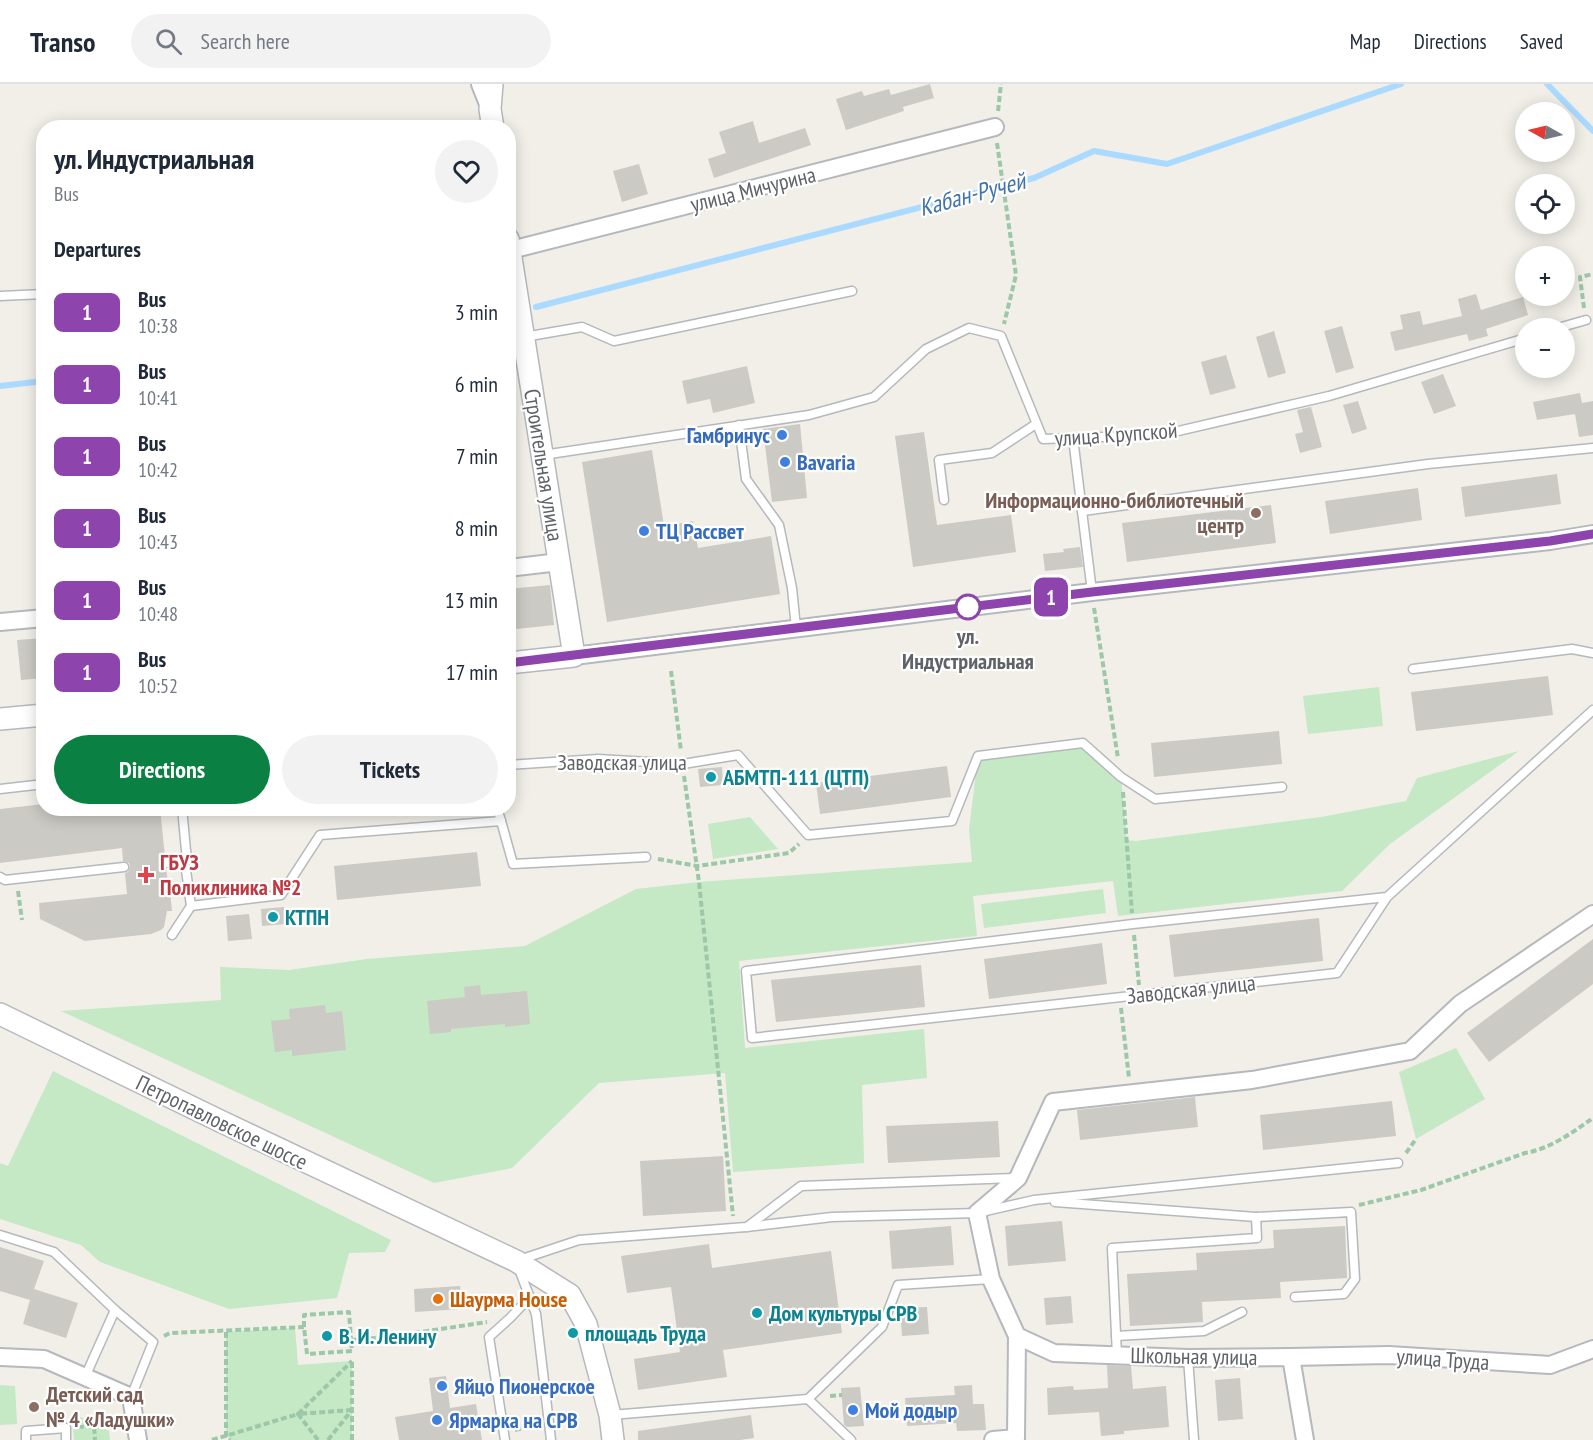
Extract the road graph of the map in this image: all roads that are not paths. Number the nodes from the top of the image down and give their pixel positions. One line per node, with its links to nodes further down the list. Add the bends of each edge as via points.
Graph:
1 (480, 84): 3 (street)
2 (492, 84): 3 (street)
3 (491, 118)
4 (995, 128): 5 (street, улица Мичурина)
5 (516, 245)
6 (516, 289): 12 (street, Строительная улица)
7 (852, 291): 12 (lane, via 614,341 582,327)
8 (36, 295): 9 (lane)
9 (0, 297)
10 (1586, 320): 11 (lane)
11 (1575, 323)
12 (524, 337): 18 (street, Строительная улица)
13 (1515, 341): 16 (lane, улица Крупской, via 1329,396 1161,435)
14 (1036, 424): 15 (lane, улица Крупской, via 1001,336 969,328 926,349 874,397 809,415); 16 (lane, улица Крупской, via 1043,439); 19 (lane, via 992,453 939,460)
15 (739, 425): 18 (lane); 27 (lane, via 746,479 779,525)
16 (1072, 438): 20 (lane)
17 (1593, 448): 20 (lane, via 1428,464)
18 (542, 455): 22 (street, Строительная улица)
19 (944, 500)
20 (1083, 511): 24 (lane)
21 (1593, 534): 24 (street)
22 (559, 562): 23 (street); 29 (street, Строительная улица)
23 (516, 566)
24 (1092, 592): 27 (street)
25 (36, 619): 26 (street)
26 (0, 622)
27 (796, 628): 29 (street)
28 (1593, 652): 31 (lane, via 1572,649)
29 (574, 656): 30 (street)
30 (516, 662)
31 (1413, 669)
32 (1591, 712): 47 (lane, Заводская улица)
33 (36, 716): 34 (street)
34 (0, 719)
35 (516, 764): 37 (lane, Заводская улица, via 598,759 683,764 738,756 808,835 952,820 978,756 1083,743 1121,777 1155,800)
36 (36, 785): 38 (lane)
37 (1282, 787)
38 (0, 789)
39 (183, 816): 43 (lane, via 187,861)
40 (499, 816): 41 (lane)
41 (501, 821): 42 (lane, via 513,864); 48 (lane, via 320,836 281,895)
42 (646, 857)
43 (165, 863)
44 (124, 867): 46 (lane, via 5,880)
45 (186, 870): 48 (lane)
46 (0, 877)
47 (1387, 897): 47 (lane, Заводская улица, via 746,971 752,1038 1337,973)
48 (191, 906): 50 (lane)
49 (1593, 914): 53 (street, via 1460,1004 1410,1051 1252,1080 1053,1102)
50 (172, 935)
51 (0, 1014): 59 (street, Петропавловское шоссе)
52 (1398, 1163): 54 (lane)
53 (1018, 1178): 55 (street); 57 (lane, via 801,1186)
54 (1034, 1200): 55 (lane); 56 (lane)
55 (977, 1213): 57 (lane, via 832,1217); 60 (street)
56 (1256, 1217): 62 (lane, via 1351,1212 1355,1279 1344,1294); 66 (lane, via 1257,1238 1112,1248)
57 (746, 1227): 59 (lane, via 579,1240)
58 (0, 1235): 63 (lane, via 54,1252)
59 (516, 1261): 61 (lane); 75 (street, Петропавловское шоссе, via 570,1295 586,1324)
60 (991, 1279): 65 (street); 74 (lane, via 898,1285 882,1327)
61 (530, 1297): 79 (lane, via 489,1338); 80 (lane, via 536,1314)
62 (1295, 1297)
63 (115, 1310): 72 (lane); 73 (lane, via 153,1341)
64 (1242, 1312): 66 (lane, via 1204,1331)
65 (1017, 1336): 68 (street, Школьная улица, via 1054,1353); 83 (street, via 1016,1438)
66 (1116, 1336): 68 (lane)
67 (1593, 1349): 69 (street, улица Труда, via 1550,1365 1389,1355)
68 (1117, 1355): 71 (street, Школьная улица)
69 (1290, 1357): 71 (street, Школьная улица); 85 (street, Школьная улица)
70 (0, 1358): 72 (street, via 44,1359)
71 (1188, 1358): 84 (lane)
72 (85, 1377): 73 (street)
73 (131, 1397): 78 (street)
74 (808, 1399): 75 (lane); 82 (lane)
75 (610, 1415): 81 (street, Петропавловское шоссе)
76 (26, 1440): 77 (lane, via 26,1431 66,1428)
77 (66, 1440)
78 (138, 1440)
79 (505, 1440)
80 (551, 1440)
81 (613, 1440)
82 (851, 1440)
83 (993, 1440)
84 (1194, 1440)
85 (1305, 1440)

